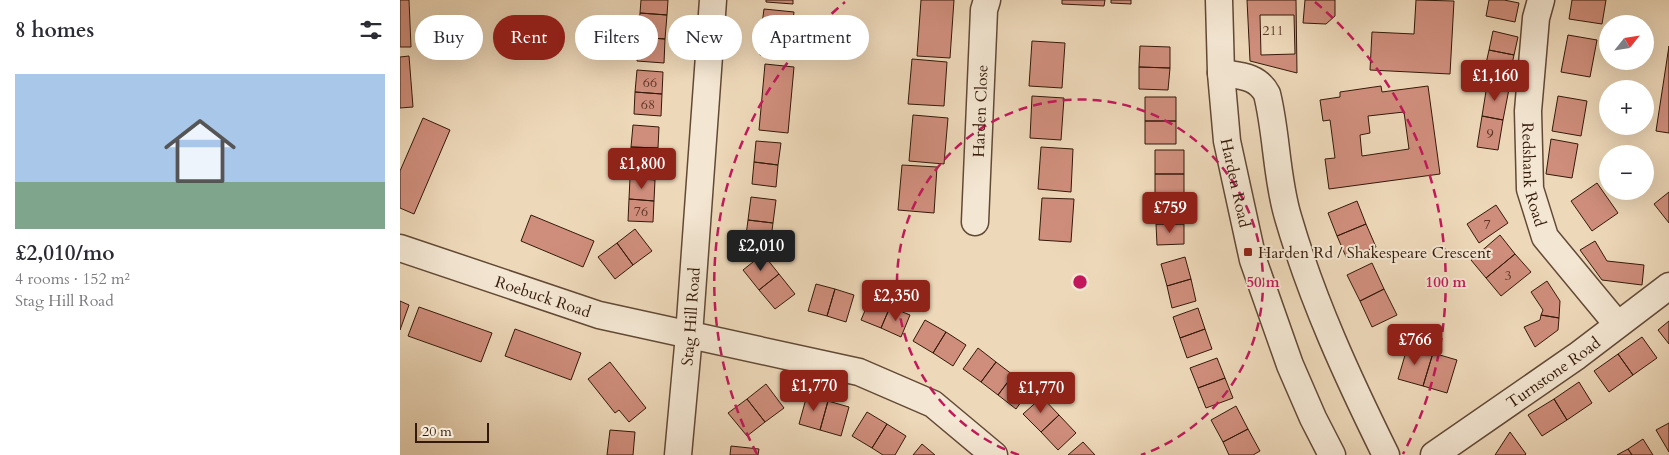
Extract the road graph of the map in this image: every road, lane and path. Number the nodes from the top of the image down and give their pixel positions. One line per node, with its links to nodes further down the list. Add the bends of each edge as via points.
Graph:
1 (714, 0): 10 (street, Stag Hill Road)
2 (987, 0): 6 (street, Harden Close, via 984,10)
3 (1219, 0): 5 (street, Harden Road)
4 (1540, 0): 9 (street, Redshank Road, via 1528,111 1530,189 1545,237)
5 (1221, 73): 13 (street, Harden Road, via 1227,141 1253,260 1290,365); 14 (street, via 1248,77 1267,94 1288,216 1347,397)
6 (976, 222)
7 (400, 248): 10 (street, Roebuck Road, via 599,315)
8 (1669, 286): 9 (street, Turnstone Road)
9 (1617, 324): 15 (street, Turnstone Road, via 1577,356)
10 (689, 335): 11 (street, Stag Hill Road); 12 (street, Roebuck Road, via 859,372 933,404)
11 (678, 455)
12 (994, 455)
13 (1332, 455)
14 (1386, 455)
15 (1434, 455)

